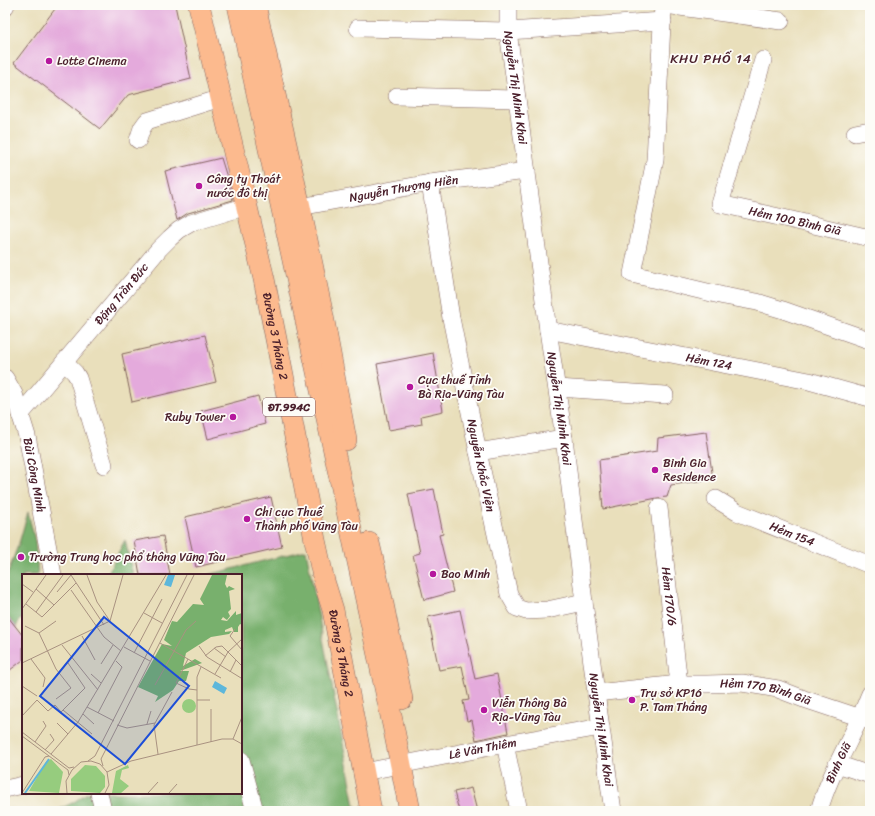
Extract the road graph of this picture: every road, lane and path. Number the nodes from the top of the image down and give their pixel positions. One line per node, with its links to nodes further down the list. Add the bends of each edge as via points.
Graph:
1 (199, 5): 13 (main road, Đường 3 Tháng 2 / ĐT.994C)
2 (213, 5): 19 (main road, Đường 3 Tháng 2 / ĐT.994C)
3 (238, 5): 18 (main road)
4 (255, 5): 18 (main road)
5 (508, 5): 10 (street, Nguyễn Thị Minh Khai)
6 (663, 10): 7 (street); 10 (street); 22 (street, via 655,160 632,274 756,302)
7 (740, 10): 8 (street)
8 (781, 21)
9 (358, 28): 10 (street)
10 (508, 31): 14 (street, Nguyễn Thị Minh Khai)
11 (763, 60): 20 (street, Hẻm 100 Bình Giã, via 720,204)
12 (397, 96): 14 (street)
13 (221, 98): 15 (street, via 147,121); 19 (main road, Đường 3 Tháng 2 / ĐT.994C)
14 (517, 99): 16 (street, Nguyễn Thị Minh Khai)
15 (138, 140)
16 (527, 171): 17 (street, Nguyễn Thượng Hiền); 21 (street, Nguyễn Thị Minh Khai)
17 (430, 183): 18 (street, Nguyễn Thượng Hiền); 30 (street, Nguyễn Khắc Viện, via 451,318)
18 (292, 212): 43 (main road, via 325,324 353,473 382,599)
19 (253, 218): 23 (street, Đặng Trần Đức, via 191,223 179,230 159,249); 46 (main road, Đường 3 Tháng 2 / ĐT.994C, via 350,633)
20 (870, 238)
21 (548, 330): 25 (street, Nguyễn Thị Minh Khai); 27 (street, Hẻm 124, via 809,381)
22 (869, 340)
23 (64, 362): 28 (street, Đặng Trần Đức); 31 (street, via 78,378)
24 (5, 378): 28 (street, Bùi Công Minh, via 14,394)
25 (557, 388): 26 (street); 29 (street, Nguyễn Thị Minh Khai)
26 (665, 394)
27 (870, 398)
28 (20, 414): 35 (street, Bùi Công Minh, via 27,436)
29 (564, 438): 30 (street); 36 (street, Nguyễn Thị Minh Khai)
30 (478, 452): 36 (street, Nguyễn Khắc Viện, via 509,594 517,608 526,611 547,610)
31 (104, 465)
32 (716, 499): 34 (street, Hẻm 154, via 737,512)
33 (659, 508): 37 (street, Hẻm 170/6)
34 (870, 565)
35 (54, 574)
36 (584, 602): 38 (street, Nguyễn Thị Minh Khai)
37 (679, 684): 38 (street, Hẻm 170 Bình Giã); 40 (street, Hẻm 170 Bình Giã, via 742,683 778,689)
38 (596, 693): 41 (street, Nguyễn Thị Minh Khai)
39 (870, 694): 40 (street, Bình Giã)
40 (865, 720): 45 (street, Bình Giã)
41 (601, 727): 42 (street, Lê Văn Thiêm); 58 (street, Nguyễn Thị Minh Khai)
42 (505, 744): 43 (street, Lê Văn Thiêm); 57 (street)
43 (408, 763): 46 (street, Lê Văn Thiêm); 55 (main road); 56 (main road)
44 (242, 764): 52 (street)
45 (837, 764): 47 (street); 59 (street, Bình Giã)
46 (369, 771): 53 (main road, Đường 3 Tháng 2 / ĐT.994C); 54 (main road, Đường 3 Tháng 2 / ĐT.994C)
47 (870, 775)
48 (22, 785): 49 (street)
49 (5, 789)
50 (99, 794): 51 (street)
51 (103, 811)
52 (255, 811)
53 (371, 811)
54 (382, 811)
55 (410, 811)
56 (424, 811)
57 (519, 811)
58 (613, 811)
59 (819, 811)

